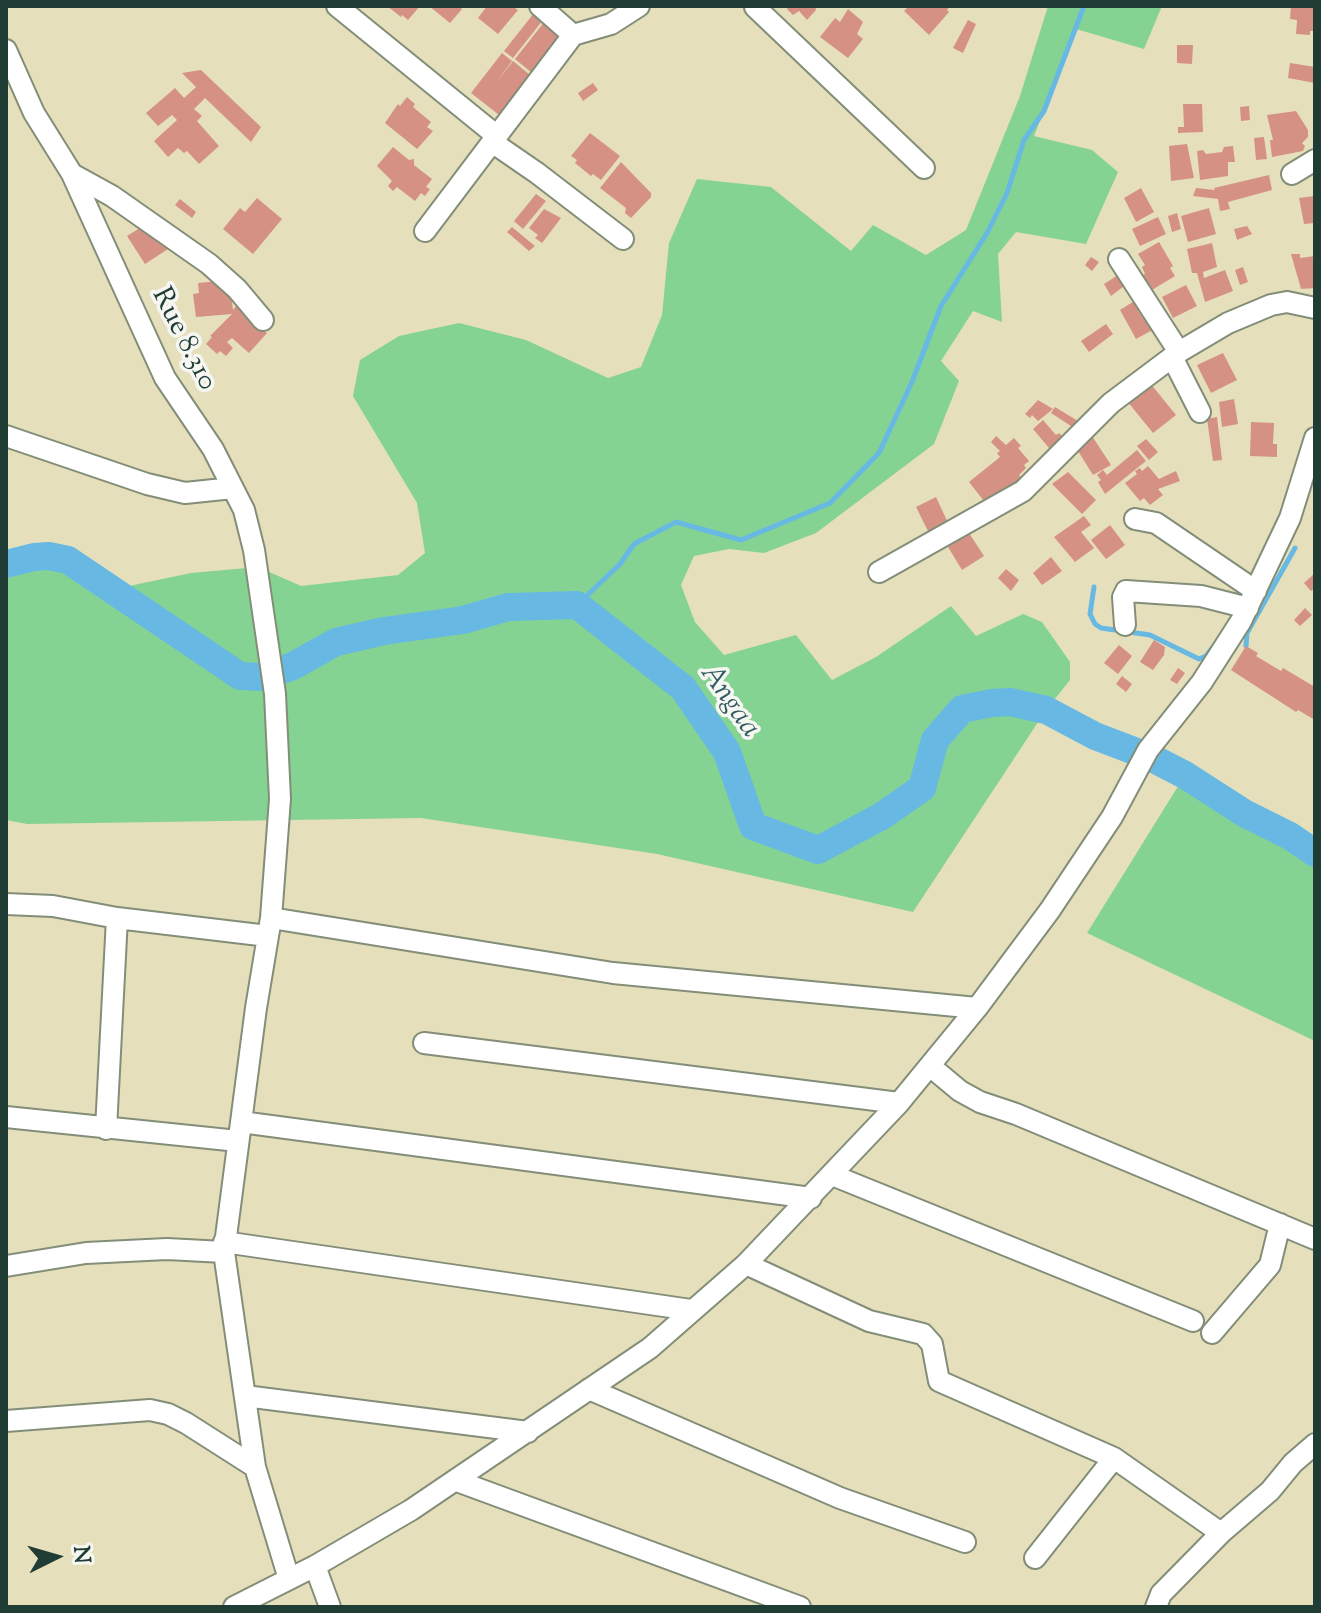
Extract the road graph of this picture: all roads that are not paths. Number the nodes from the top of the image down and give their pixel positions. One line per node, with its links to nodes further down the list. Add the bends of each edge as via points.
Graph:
1 (337, 6): 7 (street)
2 (540, 6): 5 (street)
3 (639, 6): 5 (street, via 611,24)
4 (755, 6): 9 (street)
5 (573, 35): 7 (street)
6 (6, 50): 10 (street, Rue 8.310, via 34,113)
7 (494, 139): 12 (street); 13 (street)
8 (1315, 160): 11 (street)
9 (924, 168)
10 (72, 174): 16 (street, via 209,264); 21 (street, Rue 8.310, via 165,378)
11 (1292, 174)
12 (425, 231)
13 (623, 239)
14 (1119, 259): 17 (street)
15 (1315, 308): 17 (street, via 1287,302 1271,305)
16 (263, 320)
17 (1175, 354): 18 (street); 23 (street, via 1111,403 1023,491)
18 (1200, 412)
19 (6, 436): 21 (street, via 185,493)
20 (1313, 451): 24 (street, via 1290,518)
21 (233, 488): 28 (street, Rue 8.310, via 254,550 275,694 280,799)
22 (1135, 519): 24 (street, via 1156,523)
23 (879, 572)
24 (1252, 600): 25 (street, via 1126,591); 29 (street, via 1202,682 1148,750 1050,910)
25 (1125, 625)
26 (6, 904): 27 (street)
27 (117, 918): 28 (street); 34 (street)
28 (269, 927): 29 (street, via 613,973); 35 (street, Rue 8.310)
29 (977, 1008): 31 (street)
30 (424, 1043): 32 (street)
31 (930, 1066): 32 (street); 38 (street, via 980,1102)
32 (899, 1103): 36 (street)
33 (6, 1117): 34 (street)
34 (106, 1129): 35 (street)
35 (240, 1131): 37 (street); 40 (street, Rue 8.310)
36 (832, 1175): 37 (street); 44 (street)
37 (811, 1198): 41 (street)
38 (1280, 1224): 39 (street); 45 (street, via 1270,1265)
39 (1315, 1239)
40 (224, 1247): 42 (street, via 86,1253); 43 (street); 47 (street, Rue 8.310)
41 (746, 1264): 43 (street); 51 (street, via 869,1321 923,1334 932,1344 939,1381)
42 (6, 1266)
43 (691, 1310): 46 (street, via 650,1348)
44 (1193, 1321)
45 (1212, 1333)
46 (589, 1389): 49 (street); 55 (street, via 840,1498)
47 (245, 1396): 49 (street); 52 (street, Rue 8.310)
48 (6, 1421): 52 (street, via 150,1410 186,1423)
49 (528, 1432): 53 (street)
50 (1315, 1444): 54 (street)
51 (1114, 1458): 54 (street); 56 (street)
52 (255, 1467): 58 (street, Rue 8.310)
53 (457, 1481): 57 (street); 61 (street)
54 (1221, 1533): 62 (street, via 1161,1594)
55 (965, 1542)
56 (1035, 1558)
57 (315, 1566): 58 (street); 60 (street)
58 (289, 1579): 59 (street)
59 (234, 1607)
60 (330, 1607)
61 (800, 1607)
62 (1156, 1607)

